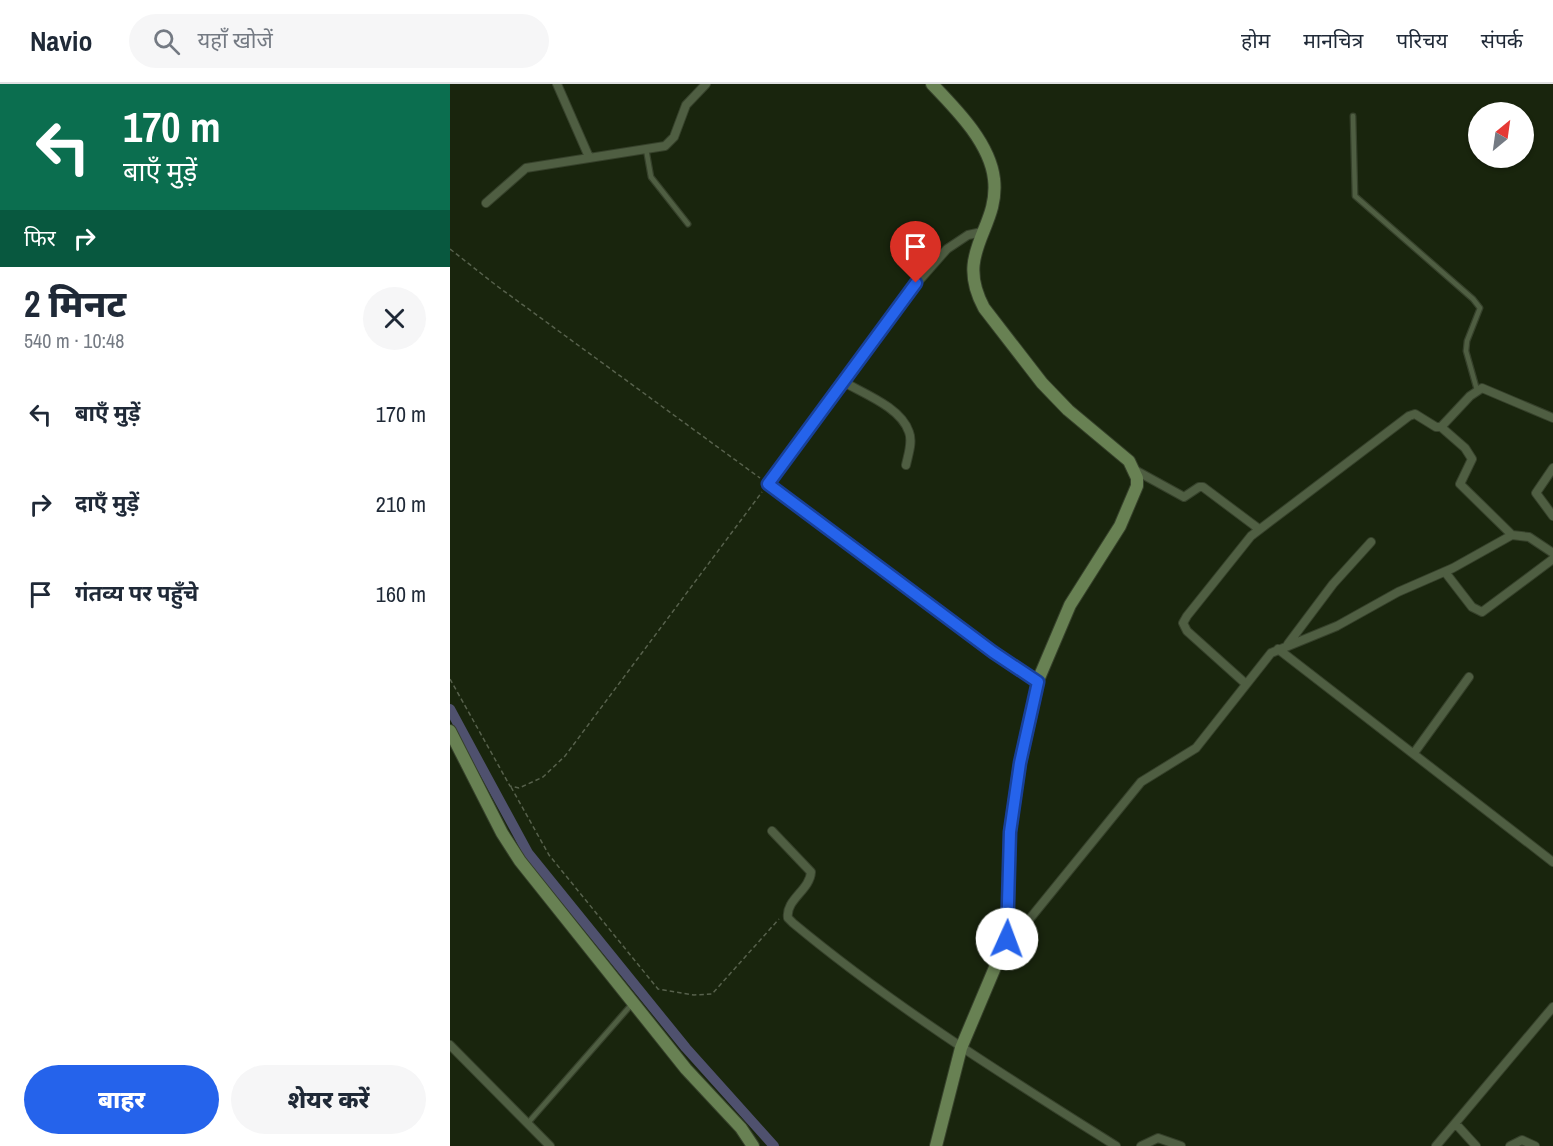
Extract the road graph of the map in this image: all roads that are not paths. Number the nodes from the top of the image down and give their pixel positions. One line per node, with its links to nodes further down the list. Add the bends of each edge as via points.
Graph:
1 (557, 84): 6 (street)
2 (706, 84): 5 (street, via 686,105 671,141 660,148)
3 (932, 84): 9 (street, via 965,120 989,160 994,193)
4 (1353, 116): 11 (lane, via 1355,196 1480,308 1466,351)
5 (646, 149): 6 (street); 8 (lane, via 651,177)
6 (589, 156): 7 (street, via 525,168)
7 (486, 203)
8 (688, 224)
9 (982, 232): 10 (street, via 968,234 947,249 916,283); 16 (street, via 973,283 984,308 1042,383 1068,410 1119,451)
10 (842, 381): 14 (street, via 875,397 903,421 910,441); 27 (street, via 769,485)
11 (1477, 390): 12 (street, via 1488,389); 13 (street)
12 (1553, 418)
13 (1441, 427): 18 (street, via 1415,414 1409,416); 19 (street, via 1472,459 1460,484)
14 (906, 465)
15 (1553, 468): 17 (street, via 1536,493)
16 (1133, 469): 18 (street, via 1184,497 1203,487); 27 (street, via 1137,478 1134,496 1120,526 1070,605)
17 (1553, 516)
18 (1259, 529): 28 (street, via 1183,623)
19 (1512, 535): 21 (street, via 1529,537); 23 (street)
20 (1371, 542): 24 (street, via 1333,584)
21 (1553, 553)
22 (1553, 559): 23 (street, via 1482,612 1473,607)
23 (1445, 572): 24 (street, via 1398,592 1337,626)
24 (1288, 645): 25 (street)
25 (1278, 649): 28 (street); 30 (street)
26 (1469, 677): 30 (street)
27 (1038, 682): 33 (street, via 1010,832)
28 (1246, 684): 33 (street, via 1196,748 1141,782)
29 (450, 731): 34 (street, via 520,861)
30 (1414, 753): 32 (street)
31 (772, 831): 37 (street, via 811,872 787,913 788,918 828,952)
32 (1553, 862)
33 (1004, 950): 37 (street)
34 (633, 1003): 38 (lane); 41 (street)
35 (1553, 1007): 39 (street)
36 (450, 1045): 38 (street)
37 (961, 1048): 42 (street); 43 (street)
38 (527, 1124): 40 (street)
39 (1456, 1124): 46 (street); 47 (street)
40 (550, 1146)
41 (753, 1146)
42 (936, 1146)
43 (1116, 1146)
44 (1141, 1146): 45 (street, via 1158,1138)
45 (1181, 1146)
46 (1436, 1146)
47 (1476, 1146)
48 (1510, 1146): 49 (street, via 1522,1140)
49 (1534, 1146)

